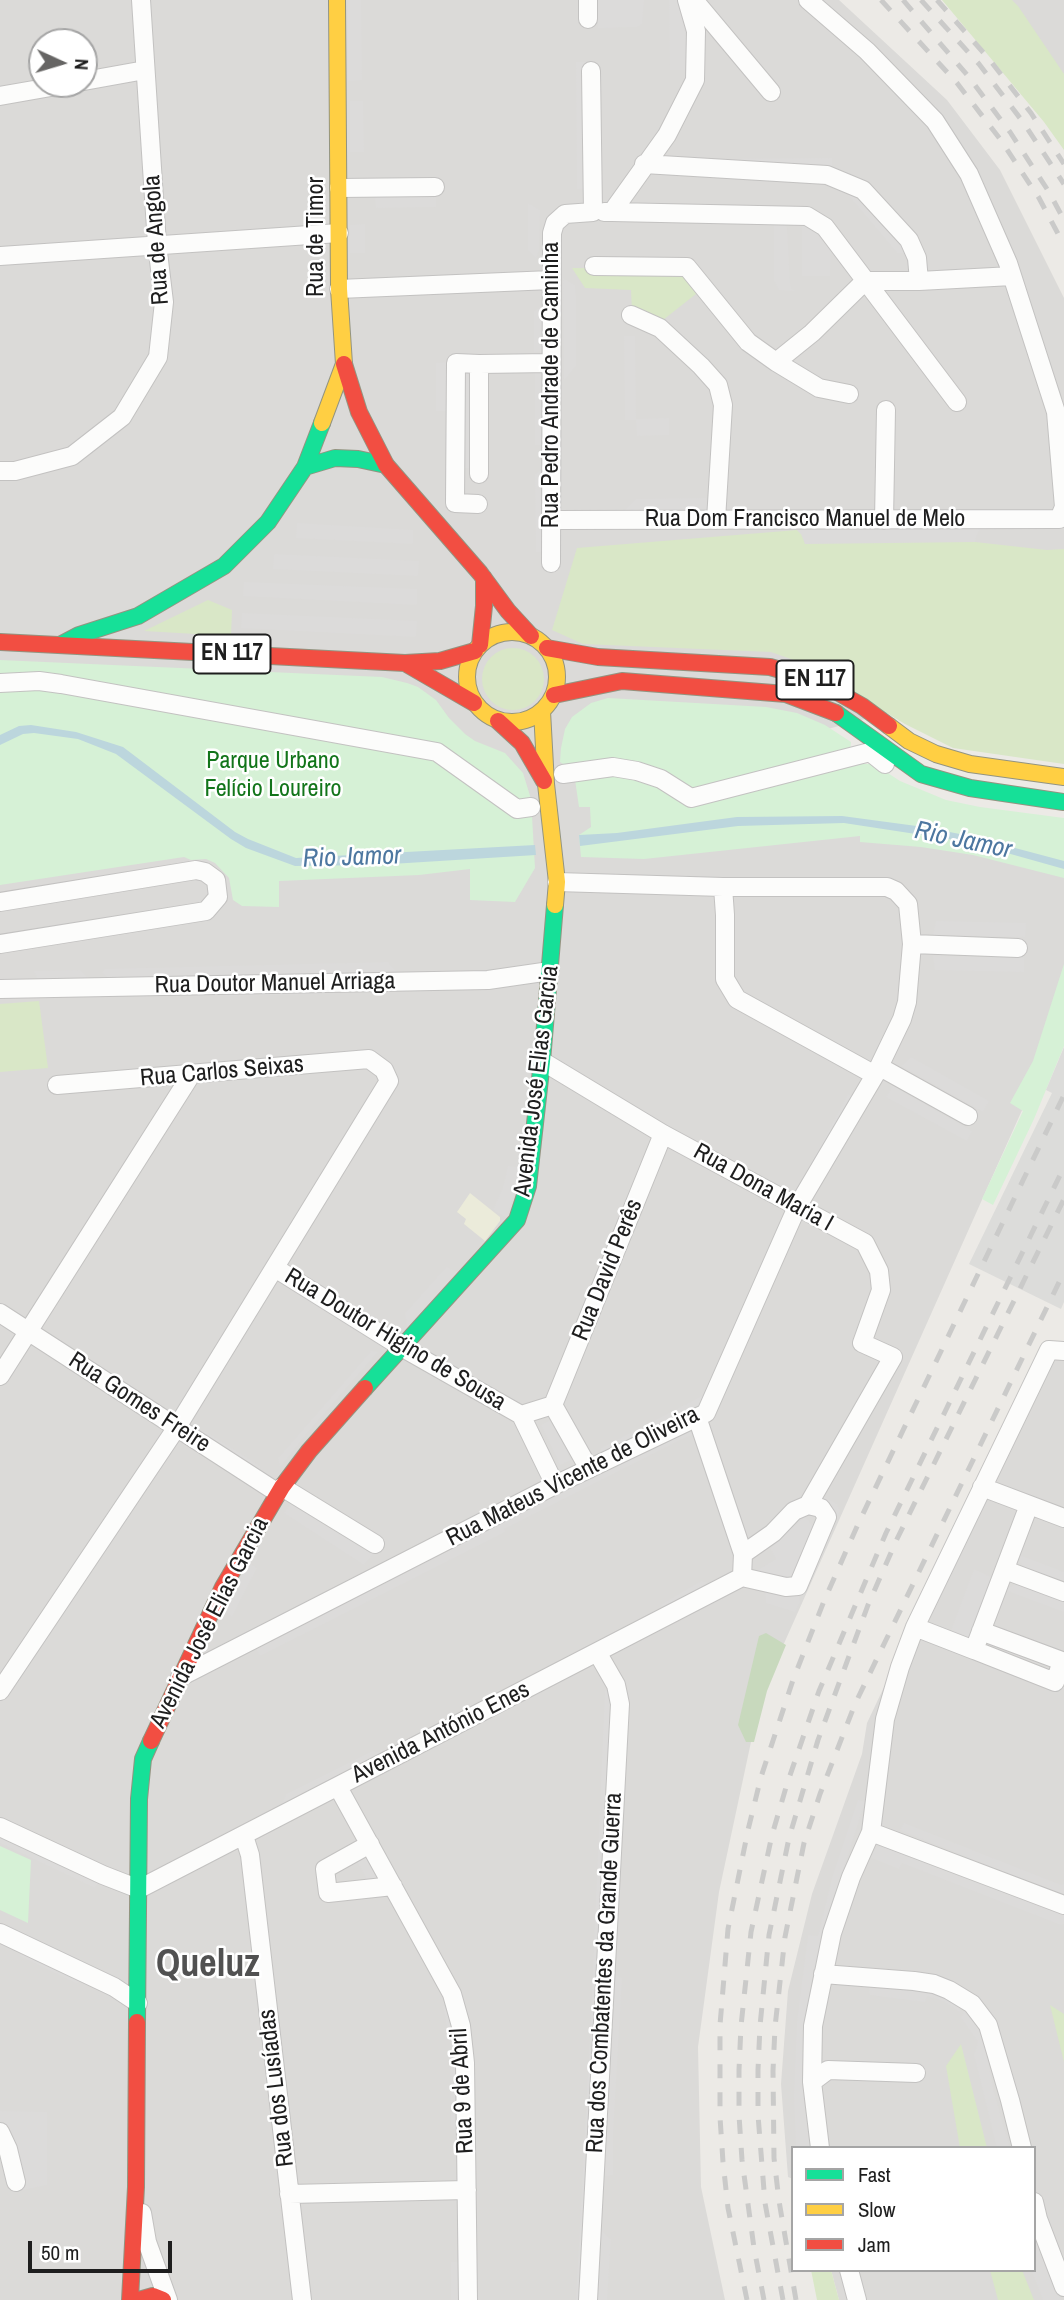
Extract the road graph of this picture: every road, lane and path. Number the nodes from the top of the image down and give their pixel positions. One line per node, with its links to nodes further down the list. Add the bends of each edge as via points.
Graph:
1 (141, 0): 8 (street, Rua de Angola)
2 (337, 0): 16 (street, Rua de Timor)
3 (588, 0): 7 (street)
4 (687, 0): 14 (street, via 696,31 695,79 667,135)
5 (694, 0): 12 (street)
6 (808, 0): 23 (street, via 867,51 935,121 969,174)
7 (588, 19)
8 (145, 70): 10 (street); 20 (street, Rua de Angola)
9 (591, 71): 17 (street)
10 (98, 78)
11 (28, 91): 13 (street)
12 (771, 92)
13 (0, 96)
14 (644, 164): 18 (street); 26 (street, via 827,175 863,190 909,240 917,258)
15 (435, 187): 16 (street)
16 (339, 188): 19 (street, Rua de Timor)
17 (593, 212): 18 (street, Rua Pedro Andrade de Caminha); 24 (street, Rua Pedro Andrade de Caminha, via 565,214 555,223)
18 (612, 212): 25 (street, Rua Pedro Andrade de Caminha, via 807,216 825,227)
19 (339, 233): 20 (street); 27 (street, Rua de Timor)
20 (157, 244): 21 (street); 38 (street, Rua de Angola, via 164,302 158,357 122,416 72,456)
21 (0, 256)
22 (594, 266): 29 (street, via 687,267 748,342)
23 (1012, 276): 26 (street); 43 (street, Rua Dom Francisco Manuel de Melo, via 1056,412 1064,507 1059,519)
24 (551, 280): 27 (street); 30 (street, Rua Pedro Andrade de Caminha)
25 (865, 281): 26 (street); 29 (street); 34 (street, Rua Pedro Andrade de Caminha)
26 (919, 281)
27 (339, 289): 31 (street, Rua de Timor)
28 (631, 315): 42 (street, via 660,328 719,385 723,405)
29 (776, 362): 33 (street, via 819,388)
30 (551, 363): 32 (street); 41 (street, Rua Pedro Andrade de Caminha)
31 (344, 364): 36 (street, via 359,412); 37 (street, Rua de Timor)
32 (480, 364): 39 (street); 40 (street, via 456,363 455,503)
33 (849, 394)
34 (957, 402)
35 (886, 410): 43 (street)
36 (386, 465): 37 (street, via 335,458); 45 (street)
37 (305, 467): 48 (street, Rua de Timor, via 268,522 224,566 138,616)
38 (0, 471)
39 (478, 474)
40 (478, 504)
41 (552, 520): 42 (street, Rua Dom Francisco Manuel de Melo); 44 (street, Rua Pedro Andrade de Caminha)
42 (716, 520): 43 (street, Rua Dom Francisco Manuel de Melo)
43 (884, 520)
44 (551, 563)
45 (484, 578): 46 (street); 49 (street)
46 (531, 636): 49 (street, EN 117, via 504,633); 50 (street, EN 117)
47 (0, 642): 48 (street, EN 117)
48 (60, 645): 51 (street, EN 117)
49 (477, 648): 51 (street, EN 117, via 440,661); 54 (street, via 467,677)
50 (547, 648): 53 (street, via 556,670); 58 (street, EN 117, via 598,657 770,667 816,680 936,754 970,764)
51 (405, 663): 54 (street, EN 117)
52 (0, 683): 61 (street, via 61,684 437,752 517,808)
53 (554, 695): 55 (street); 60 (street, EN 117, via 622,681 786,694 832,711 921,774 970,788)
54 (474, 703): 56 (street, EN 117)
55 (542, 711): 56 (street, via 529,720); 59 (street, Avenida José Elias Garcia)
56 (498, 721): 59 (street, Avenida José Elias Garcia, via 522,743)
57 (563, 774): 62 (street, via 613,767 637,771 661,779 691,798 870,752 895,772 939,794)
58 (1064, 777)
59 (546, 784): 63 (street, Avenida José Elias Garcia)
60 (1064, 802)
61 (531, 807)
62 (1064, 814)
63 (556, 874): 64 (street, Rua Mateus Vicente de Oliveira); 69 (street, Avenida José Elias Garcia)
64 (723, 887): 67 (street, Rua Mateus Vicente de Oliveira, via 887,887 908,904); 72 (street, via 725,979 737,999)
65 (0, 902): 66 (street, via 196,870 216,880 218,897 206,911)
66 (0, 944)
67 (912, 944): 68 (street); 72 (street, Rua Mateus Vicente de Oliveira, via 902,1019)
68 (1018, 948)
69 (550, 971): 70 (street, Rua Doutor Manuel Arriaga, via 488,980); 71 (street, Avenida José Elias Garcia)
70 (0, 989)
71 (542, 1061): 76 (street, Rua Dona Maria I); 81 (street, Avenida José Elias Garcia, via 527,1186 517,1220)
72 (877, 1071): 75 (street); 77 (street, Rua Mateus Vicente de Oliveira)
73 (191, 1075): 74 (street, Rua Carlos Seixas); 78 (street, Rua Carlos Seixas, via 369,1059 384,1070 389,1082); 80 (street)
74 (57, 1085)
75 (968, 1116)
76 (663, 1134): 77 (street, Rua Dona Maria I); 84 (street, Rua David Perês)
77 (797, 1207): 86 (street, Rua Mateus Vicente de Oliveira, via 706,1413); 92 (street, Rua Dona Maria I, via 865,1244 879,1271 881,1290 862,1343 893,1357)
78 (275, 1268): 81 (street, Rua Doutor Higino de Sousa); 87 (street)
79 (0, 1313): 80 (street, Rua Gomes Freire)
80 (29, 1332): 83 (street); 87 (street, Rua Gomes Freire)
81 (403, 1348): 85 (street, Rua Doutor Higino de Sousa); 91 (street, Avenida José Elias Garcia, via 309,1451)
82 (1057, 1351): 90 (street)
83 (0, 1376)
84 (553, 1405): 85 (street); 88 (street)
85 (521, 1415): 89 (street, Rua Doutor Higino de Sousa)
86 (697, 1417): 88 (street, Rua Mateus Vicente de Oliveira); 96 (street)
87 (177, 1427): 91 (street, Rua Gomes Freire); 105 (street)
88 (589, 1469): 89 (street, Rua Mateus Vicente de Oliveira)
89 (555, 1485): 104 (street, Rua Mateus Vicente de Oliveira)
90 (982, 1488): 93 (street); 100 (street)
91 (280, 1490): 95 (street, Rua Gomes Freire); 104 (street, Avenida José Elias Garcia, via 223,1587)
92 (808, 1505): 96 (street, via 794,1511); 98 (street, via 821,1508 827,1517 798,1586)
93 (1029, 1505): 94 (street); 97 (street)
94 (1064, 1518)
95 (375, 1544)
96 (743, 1554): 98 (street)
97 (1005, 1570): 99 (street); 101 (street)
98 (742, 1577): 103 (street, Avenida António Enes)
99 (1064, 1592)
100 (915, 1627): 102 (street); 108 (street, via 884,1719)
101 (981, 1631): 102 (street); 102 (street, via 1062,1661 1055,1682)
102 (974, 1650)
103 (597, 1652): 106 (street, Avenida António Enes); 134 (street, Rua dos Combatentes da Grande Guerra, via 616,1685 620,1703)
104 (180, 1676): 112 (street, Avenida José Elias Garcia, via 143,1759)
105 (3, 1682)
106 (338, 1787): 109 (street, Avenida António Enes); 110 (street, Rua 9 de Abril)
107 (0, 1827): 112 (street)
108 (871, 1832): 113 (street); 115 (street, via 832,1933)
109 (244, 1836): 112 (street, Avenida António Enes); 125 (street, Rua dos Lusíadas, via 250,1855)
110 (370, 1844): 111 (street, Rua 9 de Abril); 111 (street, via 325,1869 328,1893)
111 (393, 1886): 124 (street, Rua 9 de Abril, via 452,1994 461,2026)
112 (139, 1889): 116 (street, Avenida José Elias Garcia)
113 (1064, 1905)
114 (0, 1933): 116 (street)
115 (823, 1974): 118 (street, via 813,2026); 121 (street, via 934,1984 972,2004 988,2025)
116 (138, 2003): 123 (street, Avenida José Elias Garcia)
117 (916, 2073): 118 (street, via 828,2070)
118 (812, 2082): 120 (street)
119 (0, 2132): 122 (street)
120 (820, 2146)
121 (1021, 2146)
122 (16, 2182)
123 (136, 2187): 129 (street); 131 (street, Avenida José Elias Garcia)
124 (467, 2190): 125 (street); 133 (street, Rua 9 de Abril)
125 (289, 2194): 132 (street, Rua dos Lusíadas)
126 (1036, 2210): 128 (street)
127 (850, 2272): 135 (street)
128 (1064, 2287)
129 (130, 2300)
130 (139, 2300): 131 (street, via 153,2296)
131 (166, 2300)
132 (302, 2300)
133 (468, 2300)
134 (588, 2300)
135 (857, 2300)

